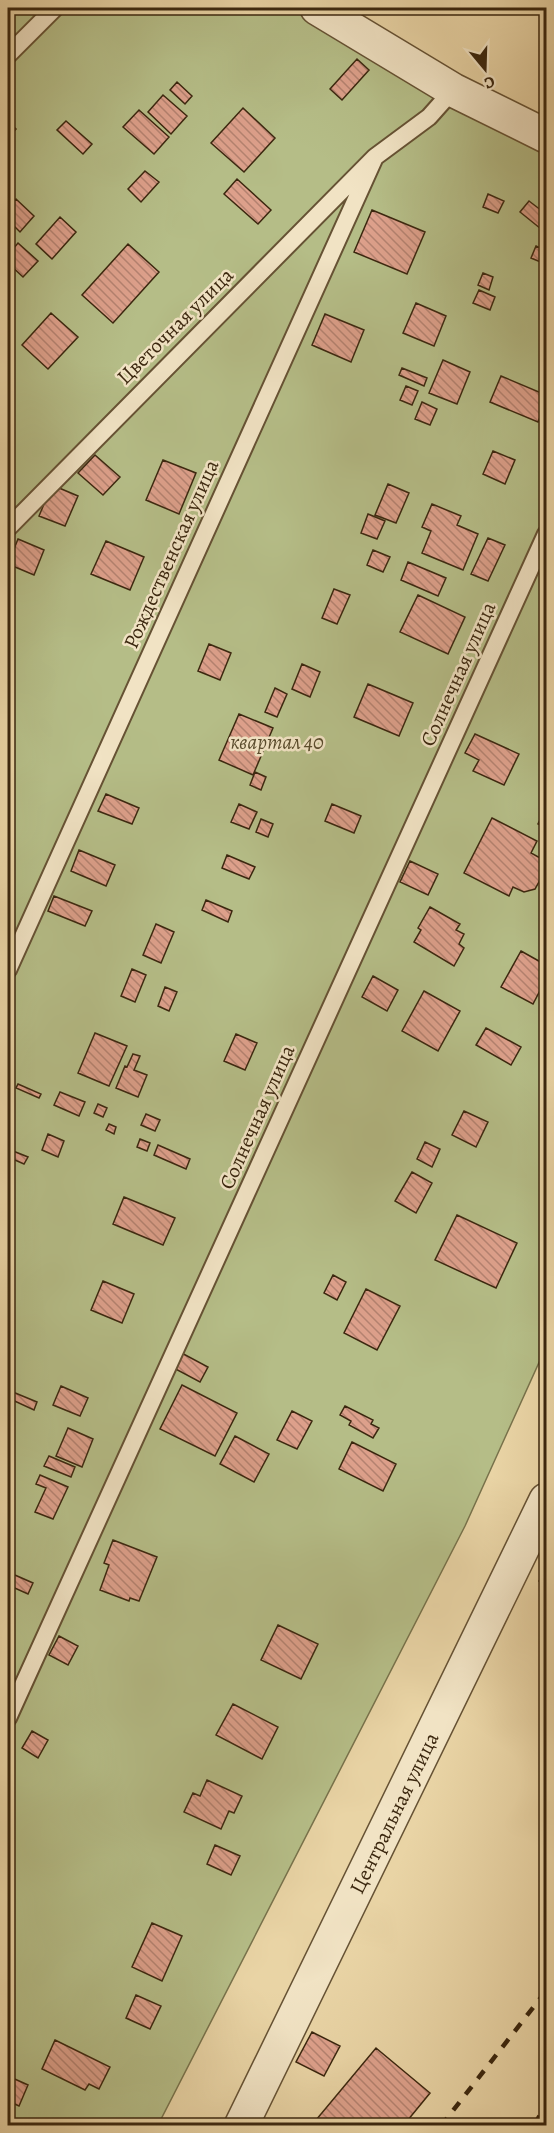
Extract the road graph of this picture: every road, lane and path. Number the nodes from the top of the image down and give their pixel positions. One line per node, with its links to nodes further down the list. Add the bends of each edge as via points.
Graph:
1 (55, 8): 3 (lane)
2 (317, 8): 4 (street)
3 (8, 55)
4 (453, 90): 5 (street); 6 (lane, Цветочная улица, via 429,117)
5 (546, 136)
6 (375, 157): 7 (lane, Цветочная улица); 9 (lane, Рождественская улица)
7 (8, 528)
8 (546, 534): 11 (lane, Солнечная улица)
9 (8, 970)
10 (546, 1500): 13 (street, Центральная улица)
11 (8, 1718)
12 (546, 2104): 14 (path)
13 (241, 2126)
14 (533, 2126)

